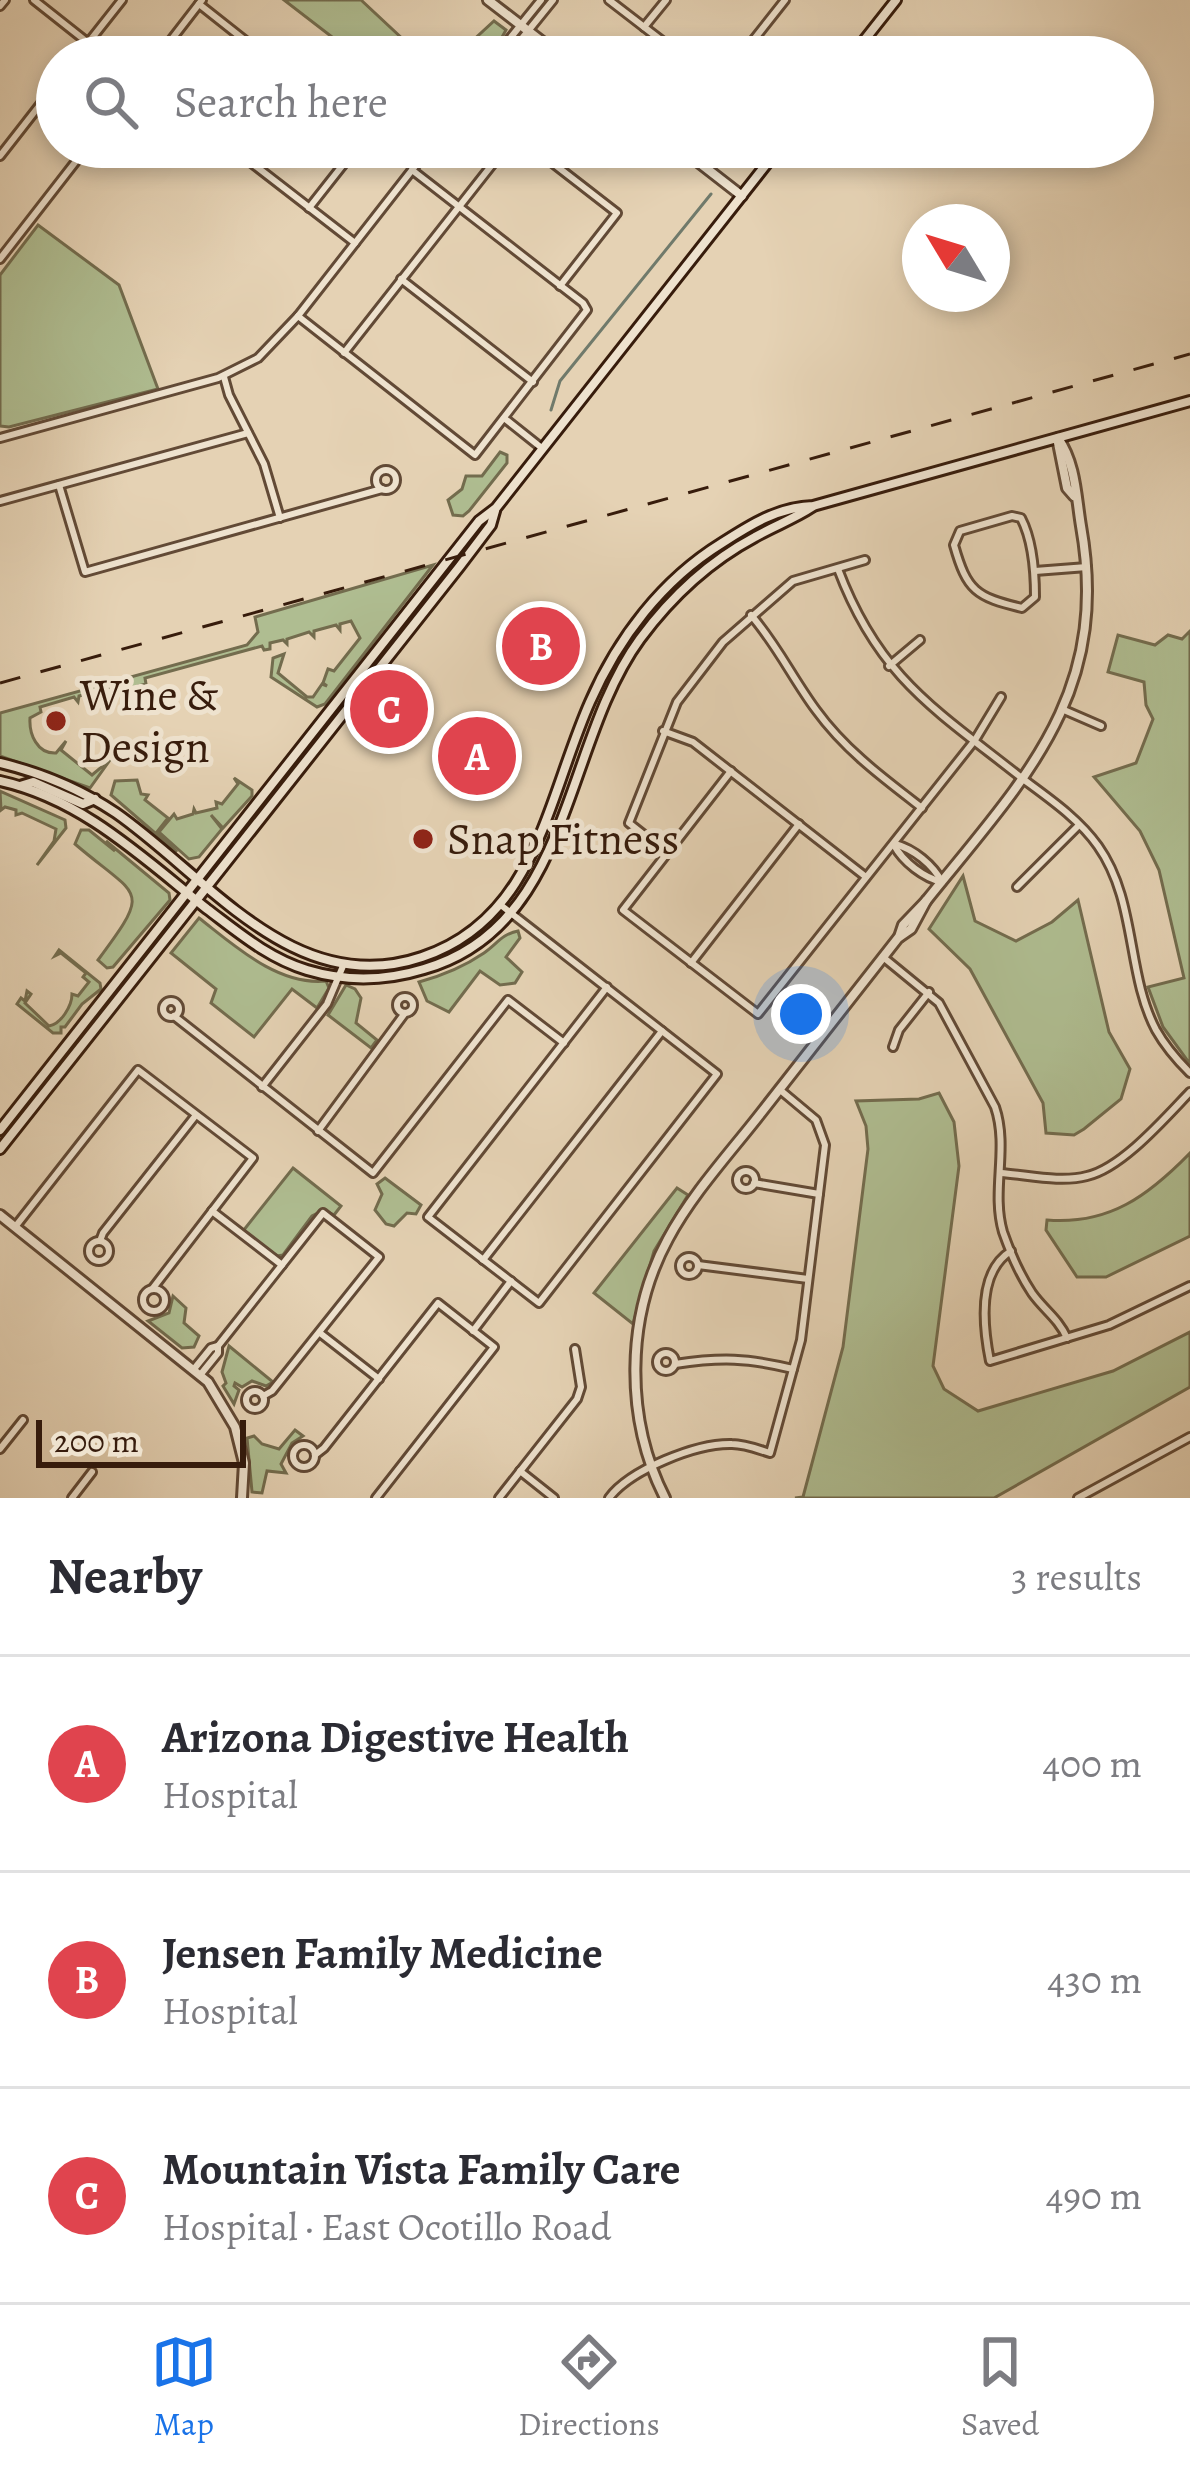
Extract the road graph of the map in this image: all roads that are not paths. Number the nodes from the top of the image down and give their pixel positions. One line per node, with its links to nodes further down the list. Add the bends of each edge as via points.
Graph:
1 (34, 0): 13 (street)
2 (122, 0): 14 (street)
3 (488, 0): 12 (main road)
4 (542, 0): 12 (street)
5 (554, 0): 12 (street)
6 (609, 0): 11 (street)
7 (666, 0): 11 (street)
8 (784, 0): 21 (street)
9 (896, 0): 22 (main road)
10 (201, 2): 15 (street); 16 (street)
11 (644, 27): 20 (street)
12 (525, 28): 17 (street); 18 (street); 19 (main road)
13 (79, 36)
14 (94, 36)
15 (174, 36)
16 (240, 36)
17 (517, 36)
18 (520, 36)
19 (535, 36)
20 (656, 36)
21 (756, 36)
22 (868, 36)
23 (36, 110): 24 (street)
24 (0, 157)
25 (71, 168): 37 (street)
26 (258, 168): 35 (street)
27 (340, 168): 35 (street)
28 (490, 168): 34 (street)
29 (559, 168): 39 (street, via 617,213)
30 (706, 168): 33 (main road)
31 (764, 168): 33 (main road)
32 (412, 170): 34 (street); 36 (street)
33 (742, 196): 49 (main road)
34 (459, 207): 38 (street); 39 (street)
35 (309, 208): 36 (street)
36 (355, 243): 40 (street)
37 (0, 259)
38 (401, 279): 41 (street); 43 (street)
39 (560, 286): 43 (street, via 587,310)
40 (298, 316): 41 (street); 42 (street, via 269,349)
41 (344, 353): 45 (street, via 475,455)
42 (224, 375): 46 (street); 47 (street)
43 (533, 382): 45 (street)
44 (1190, 401): 48 (main road)
45 (505, 418): 49 (street)
46 (248, 433): 50 (street); 55 (street)
47 (0, 437)
48 (1058, 438): 53 (main road); 57 (main road, via 1076,484)
49 (543, 449): 54 (main road)
50 (59, 484): 52 (street); 55 (street, via 85,572)
51 (382, 489): 55 (street)
52 (0, 501)
53 (813, 506): 88 (main road, via 790,507 714,547 633,626 588,706 531,862); 89 (main road, via 715,563 638,642 599,713 551,848)
54 (496, 508): 70 (main road); 74 (main road, via 480,540)
55 (280, 518)
56 (865, 560): 58 (street)
57 (1087, 567): 59 (street); 64 (main road, via 1084,644)
58 (838, 569): 60 (street, via 793,581); 62 (street)
59 (1035, 571): 59 (street, via 1021,518 954,536 963,575 979,594 1030,605)
60 (751, 615): 66 (street, via 698,670); 76 (street, via 842,742)
61 (920, 640): 62 (street)
62 (889, 666): 67 (street)
63 (1001, 697): 67 (street)
64 (1064, 710): 65 (street); 71 (main road)
65 (1101, 726)
66 (663, 731): 69 (street); 80 (street, via 629,823)
67 (975, 740): 71 (street); 76 (street)
68 (0, 763): 75 (main road)
69 (731, 771): 77 (street); 80 (street)
70 (282, 772): 74 (main road); 82 (main road)
71 (1024, 779): 78 (street); 83 (main road)
72 (0, 781): 73 (main road)
73 (19, 786): 75 (main road, via 33,782 80,802); 86 (main road, via 86,815)
74 (286, 786): 84 (main road)
75 (95, 799): 82 (main road)
76 (922, 808): 79 (street)
77 (799, 824): 81 (street); 91 (street)
78 (1079, 825): 85 (street); 103 (street, via 1120,889 1155,1028)
79 (894, 843): 81 (street); 83 (street)
80 (667, 853): 91 (street, via 623,910)
81 (866, 877): 91 (street, via 758,1014)
82 (198, 878): 84 (main road); 86 (main road)
83 (942, 882): 90 (main road)
84 (208, 887): 87 (main road); 92 (main road, via 280,942)
85 (1017, 887)
86 (187, 892): 87 (main road); 101 (main road)
87 (197, 901): 93 (main road, via 268,954); 102 (main road)
88 (502, 906): 89 (street); 92 (main road, via 458,941 418,958)
89 (511, 913): 93 (main road, via 436,966); 94 (street)
90 (883, 958): 95 (street); 105 (main road)
91 (691, 963)
92 (343, 966): 93 (street)
93 (339, 978): 104 (street)
94 (607, 987): 98 (street); 99 (street)
95 (929, 992): 100 (street); 111 (street, via 995,1108)
96 (405, 1013): 109 (street)
97 (174, 1016): 104 (street)
98 (662, 1030): 119 (street); 123 (street, via 718,1074 538,1303)
99 (564, 1043): 109 (street, via 508,1000 373,1173); 119 (street, via 428,1216)
100 (892, 1048)
101 (62, 1051): 102 (main road); 108 (main road)
102 (62, 1070): 110 (main road)
103 (1190, 1073)
104 (262, 1088): 109 (street)
105 (779, 1090): 113 (street, via 820,1128); 139 (main road, via 686,1209 656,1265 635,1370)
106 (1190, 1092): 111 (street, via 1097,1173)
107 (196, 1115): 114 (street, via 253,1158); 116 (street, via 139,1070); 117 (street)
108 (0, 1130)
109 (318, 1131)
110 (0, 1149)
111 (1001, 1173): 118 (street, via 1000,1217)
112 (754, 1184): 113 (street)
113 (819, 1194): 122 (street)
114 (212, 1211): 121 (street); 125 (street)
115 (0, 1215): 116 (main road)
116 (15, 1227): 132 (main road)
117 (100, 1241)
118 (1011, 1251): 128 (street); 128 (street, via 991,1270 983,1329 990,1360)
119 (483, 1260): 123 (street)
120 (698, 1264): 122 (street)
121 (282, 1265): 127 (street, via 322,1214 379,1257); 132 (street)
122 (808, 1279): 131 (street)
123 (511, 1281): 126 (street)
124 (1190, 1286): 128 (street)
125 (153, 1288)
126 (473, 1330): 133 (street, via 438,1304); 144 (street, via 494,1347)
127 (319, 1333): 133 (street); 134 (street)
128 (1067, 1338)
129 (575, 1349): 141 (street, via 577,1399)
130 (676, 1364): 131 (street, via 747,1358)
131 (793, 1369): 139 (street, via 770,1453 725,1443)
132 (198, 1371): 143 (main road, via 235,1427)
133 (379, 1379): 138 (street)
134 (263, 1396)
135 (22, 1420): 137 (street)
136 (1190, 1437): 149 (street)
137 (0, 1449)
138 (315, 1455)
139 (651, 1467): 147 (street); 148 (main road)
140 (92, 1472): 142 (street)
141 (520, 1472): 145 (street); 146 (street)
142 (72, 1498)
143 (242, 1498)
144 (376, 1498)
145 (499, 1498)
146 (554, 1498)
147 (609, 1498)
148 (665, 1498)
149 (1078, 1498)

